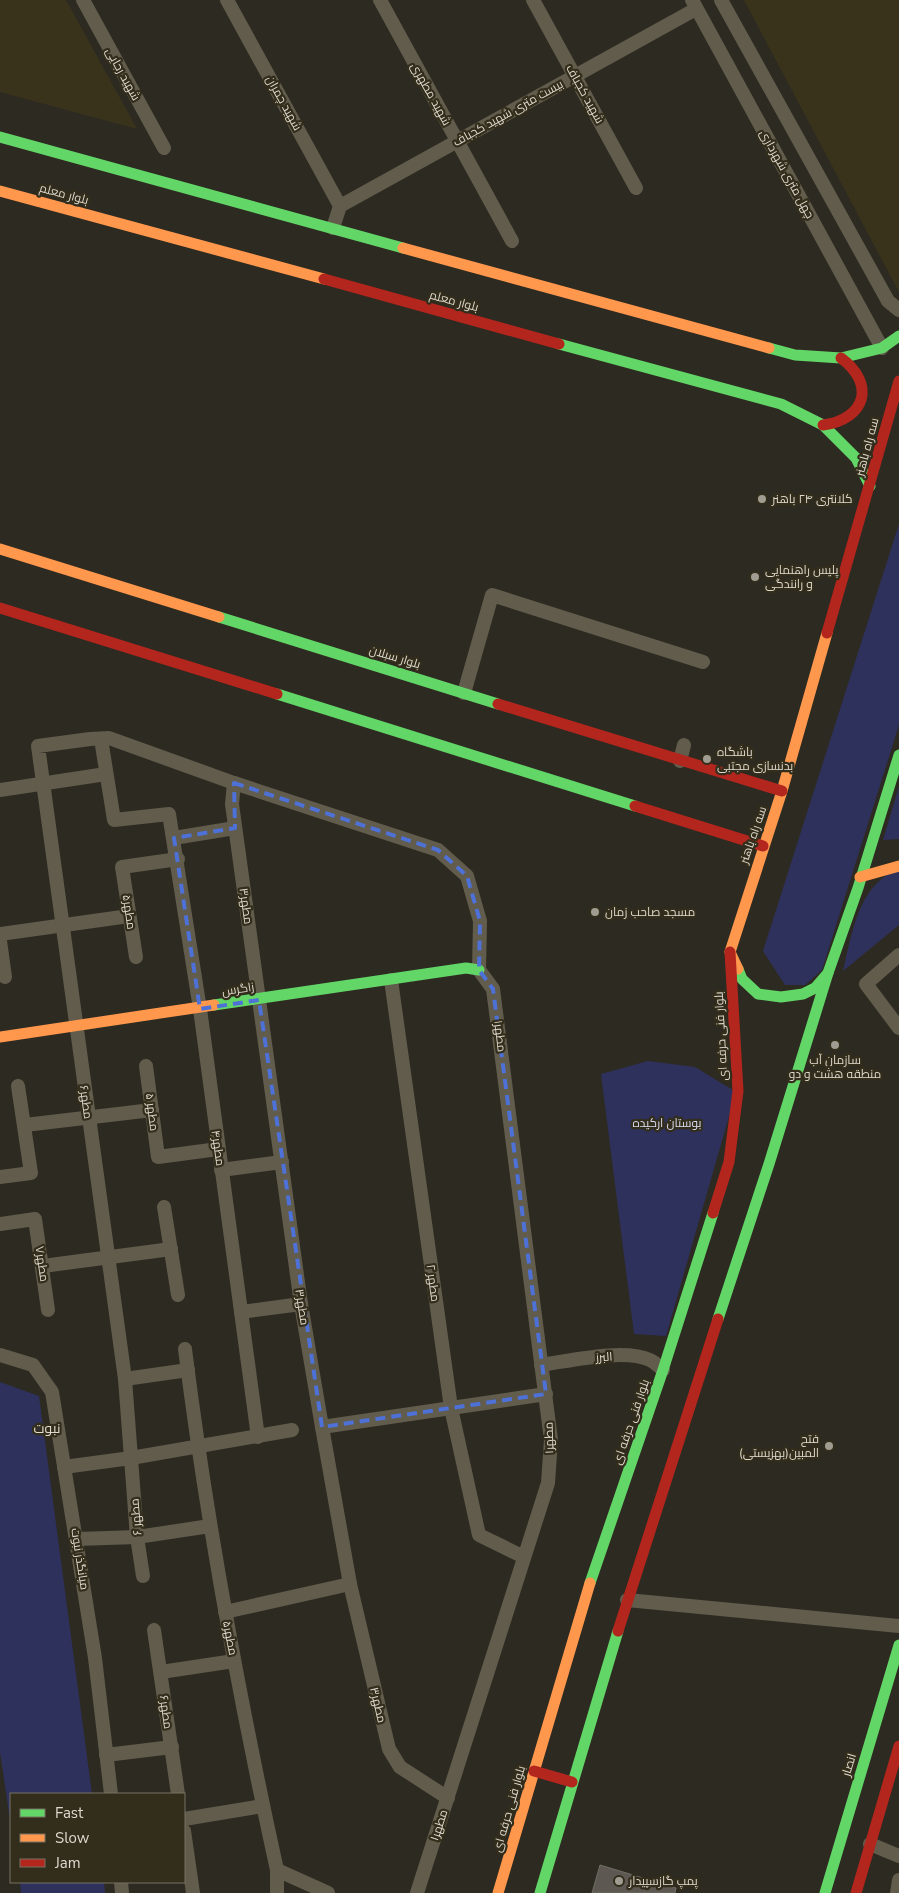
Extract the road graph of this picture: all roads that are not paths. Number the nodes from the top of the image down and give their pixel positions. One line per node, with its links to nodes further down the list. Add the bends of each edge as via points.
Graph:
1 (83, 0): 10 (street, شهید رجایی)
2 (227, 0): 13 (street, شهید چمران)
3 (380, 0): 9 (street, شهید مطهری)
4 (533, 0): 7 (street, شهید کجباف)
5 (722, 0): 16 (street, via 888,301)
6 (694, 4): 7 (street, بیست متری شهید کجباف); 18 (street, چهل متری شهرداری)
7 (575, 76): 9 (street, بیست متری شهید کجباف); 11 (street, شهید کجباف)
8 (0, 137): 14 (main road)
9 (457, 141): 13 (street, بیست متری شهید کجباف); 15 (street, شهید مطهری)
10 (164, 148)
11 (636, 188)
12 (0, 191): 21 (main road, بلوار معلم, via 781,404)
13 (340, 206): 14 (street)
14 (333, 228): 19 (main road, via 794,355)
15 (512, 241)
16 (899, 310)
17 (899, 336): 18 (main road)
18 (882, 348): 19 (main road)
19 (841, 358): 21 (main road, via 858,373 861,401 846,420)
20 (899, 380): 22 (main road, سه راه باهنر)
21 (823, 425): 22 (main road, بلوار معلم, via 856,458)
22 (870, 486): 35 (main road, سه راه باهنر)
23 (0, 549): 26 (main road, بلوار سبلان)
24 (0, 608): 38 (main road)
25 (703, 662): 26 (street, via 492,595)
26 (464, 693): 30 (main road, بلوار سبلان)
27 (101, 739): 31 (street); 32 (street, مطهر۶, via 38,746); 33 (street, via 109,738)
28 (684, 745): 30 (street)
29 (899, 754): 41 (main road)
30 (680, 761): 35 (main road, بلوار سبلان)
31 (106, 774): 32 (street); 37 (street, مطهر۴, via 114,820 170,814)
32 (42, 783): 34 (street); 43 (street, مطهر۶)
33 (234, 783): 36 (street, مطهر۳); 49 (street, via 438,850 467,876 480,921)
34 (0, 790)
35 (782, 791): 38 (main road, سه راه باهنر)
36 (235, 828): 37 (street); 53 (street, مطهر۳)
37 (174, 838): 39 (street, مطهر۴)
38 (763, 846): 46 (main road, سه راه باهنر)
39 (178, 859): 42 (street, مطهر۵, via 122,867); 54 (street, مطهر۴)
40 (899, 866): 41 (main road)
41 (860, 877): 50 (main road)
42 (129, 916): 43 (street); 48 (street, مطهر۵)
43 (62, 926): 44 (street); 55 (street, مطهر۶)
44 (0, 934)
45 (0, 941): 51 (street)
46 (730, 952): 50 (main road, via 742,979 758,994 781,997 803,994 815,988); 80 (main road, بلوار فنی حرفه ای, via 738,1091 729,1162)
47 (899, 955): 56 (street, via 866,984)
48 (136, 957)
49 (479, 970): 52 (main road, زاگرس, via 466,968); 78 (street, مطهر۱, via 494,989)
50 (828, 973): 96 (main road)
51 (5, 977)
52 (391, 980): 53 (main road, زاگرس); 83 (street, مطهر ۲)
53 (259, 1000): 54 (main road, زاگرس); 64 (street, مطهر۳)
54 (200, 1009): 55 (main road, زاگرس); 63 (street, مطهر۴)
55 (76, 1026): 57 (main road, زاگرس); 61 (street, مطهر۶)
56 (899, 1028)
57 (0, 1037)
58 (146, 1066): 60 (street, مطهر ۵)
59 (18, 1086): 62 (street)
60 (152, 1110): 61 (street); 63 (street, مطهر ۵, via 158,1157)
61 (89, 1117): 62 (street); 70 (street, مطهر۶)
62 (25, 1125): 66 (street, via 31,1173)
63 (218, 1149): 65 (street, مطهر۴)
64 (282, 1162): 65 (street); 73 (street, مطهر۳)
65 (221, 1170): 75 (street, مطهر۴)
66 (0, 1177)
67 (164, 1207): 69 (street)
68 (0, 1224): 71 (street, مطهر۷, via 35,1218)
69 (171, 1249): 70 (street); 72 (street)
70 (108, 1258): 71 (street); 81 (street, مطهر۶)
71 (43, 1266): 74 (street, مطهر۷)
72 (178, 1295)
73 (301, 1304): 75 (street); 84 (street, مطهر۳)
74 (48, 1310)
75 (240, 1312): 86 (street, مطهر۴)
76 (185, 1349): 79 (street, مطهر۵)
77 (0, 1355): 89 (street, میانگذر نبوت, via 33,1365 52,1392)
78 (541, 1365): 80 (street, البرز, via 600,1356 634,1356 651,1360); 82 (street, مطهر۱)
79 (188, 1370): 81 (street); 87 (street, مطهر۵)
80 (663, 1370): 106 (main road, بلوار فنی حرفه ای, via 593,1574)
81 (124, 1379): 88 (street, مطهر۶)
82 (546, 1394): 83 (street); 93 (street, مطهر۱, via 551,1440 548,1483)
83 (451, 1408): 84 (street); 93 (street, مطهر ۲, via 479,1535)
84 (322, 1426): 95 (street, مطهر۳)
85 (292, 1430): 86 (street)
86 (258, 1437): 87 (street)
87 (197, 1447): 88 (street); 90 (street, مطهر۵)
88 (131, 1458): 89 (street); 91 (street, مطهر ۶)
89 (64, 1467): 92 (street, میانگذر نبوت)
90 (210, 1526): 91 (street); 97 (street, مطهر۵)
91 (138, 1536): 92 (street); 94 (street, مطهر ۶)
92 (76, 1539): 105 (street, میانگذر نبوت)
93 (524, 1557): 110 (street, مطهر۱)
94 (143, 1576)
95 (350, 1584): 97 (street); 110 (street, مطهر۳, via 389,1749 400,1767)
96 (627, 1600): 98 (street); 107 (main road)
97 (225, 1612): 101 (street, مطهر۵)
98 (899, 1626)
99 (154, 1630): 102 (street, مطهر۶)
100 (899, 1645): 124 (main road, انصار)
101 (234, 1661): 102 (street); 111 (street, مطهر۵)
102 (161, 1672): 104 (street, مطهر۶)
103 (899, 1746): 114 (main road)
104 (172, 1747): 105 (street); 109 (street, مطهر۶)
105 (106, 1755): 108 (street, میانگذر نبوت)
106 (534, 1771): 107 (main road); 122 (main road, بلوار فنی حرفه ای)
107 (572, 1782): 123 (main road)
108 (111, 1793)
109 (178, 1793)
110 (448, 1798): 121 (street, مطهر۱)
111 (263, 1806): 112 (street); 116 (street, مطهر۵)
112 (185, 1819)
113 (185, 1839): 118 (street)
114 (870, 1844): 115 (street); 125 (main road)
115 (899, 1856)
116 (277, 1870): 119 (street, مطهر۵); 120 (street)
117 (899, 1880): 126 (street)
118 (192, 1893)
119 (277, 1893)
120 (328, 1893)
121 (417, 1893)
122 (498, 1893)
123 (540, 1893)
124 (825, 1893)
125 (856, 1893)
126 (897, 1893)

